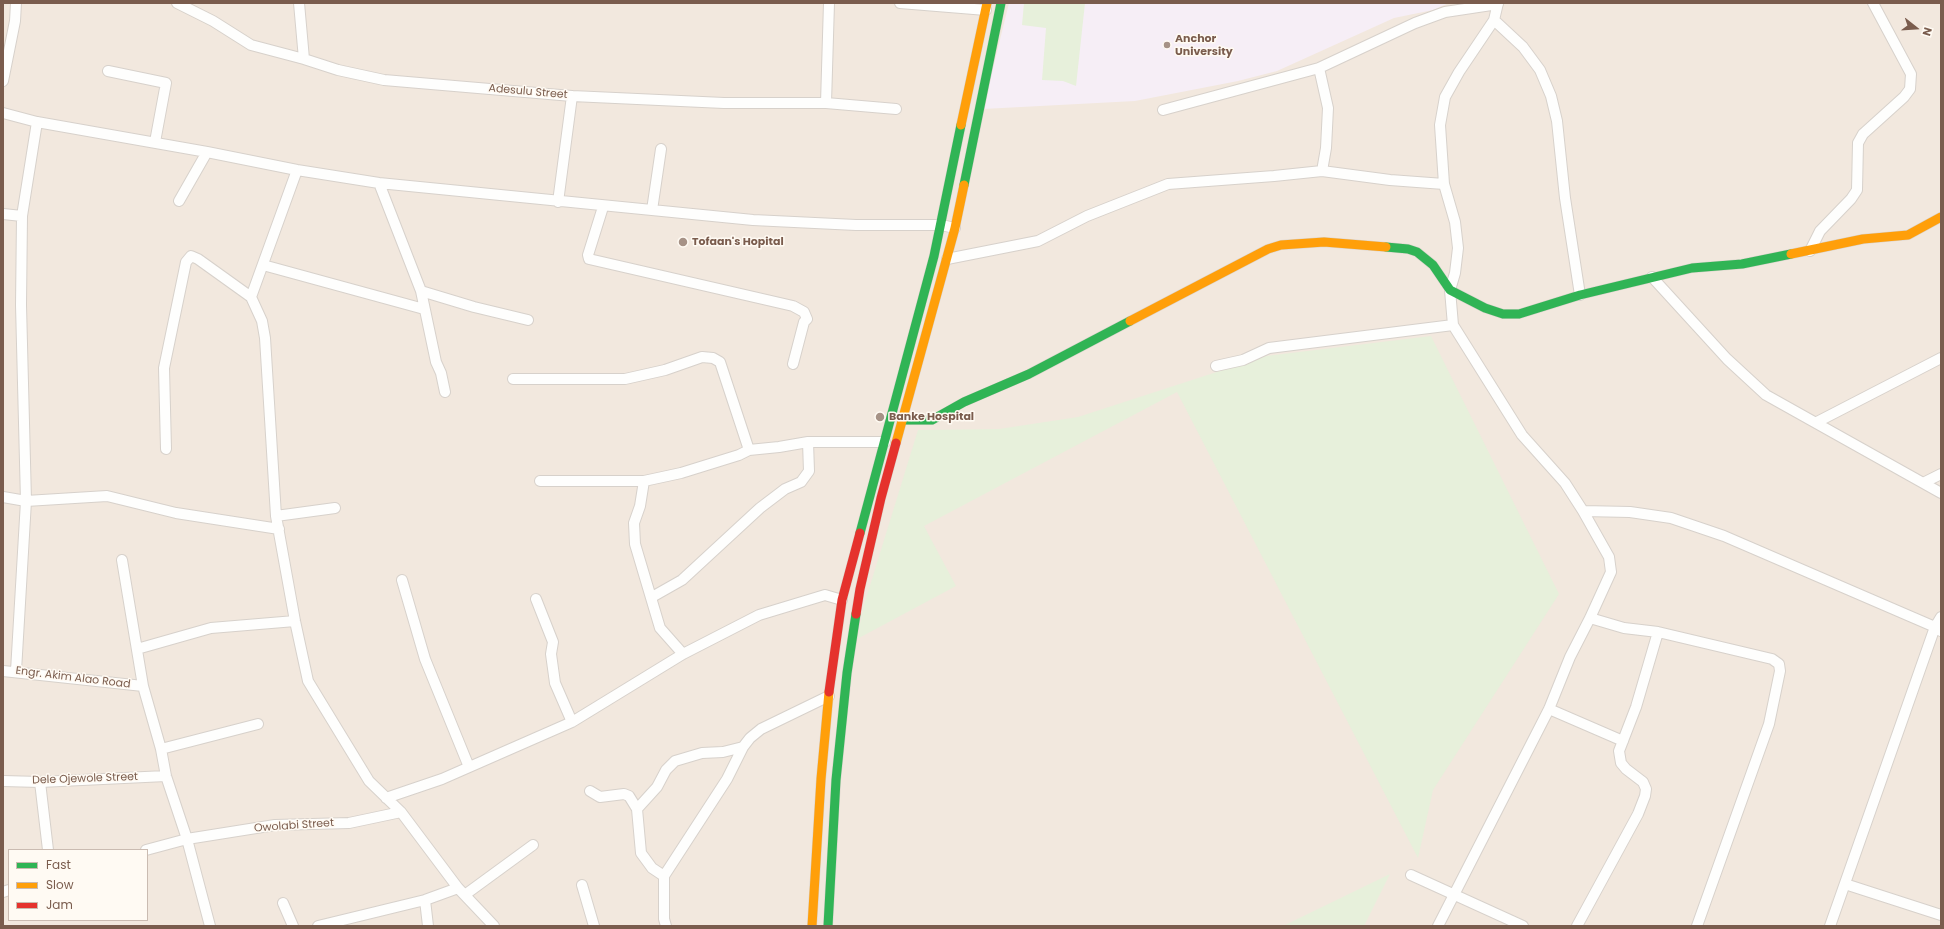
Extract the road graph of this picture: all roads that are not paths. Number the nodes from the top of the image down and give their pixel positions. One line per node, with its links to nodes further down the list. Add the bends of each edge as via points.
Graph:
1 (16, 3): 15 (street, via 15,22)
2 (177, 3): 12 (street, Adesulu Street, via 213,20 251,45)
3 (299, 3): 12 (street)
4 (829, 3): 17 (street)
5 (900, 3): 6 (street)
6 (905, 3): 10 (street)
7 (1001, 3): 37 (street)
8 (1872, 3): 38 (street, via 1911,74 1910,89 1863,134 1858,143 1857,190 1820,231)
9 (1498, 4): 11 (street); 13 (street, via 1445,12 1415,23)
10 (987, 7): 36 (street)
11 (1494, 20): 28 (street, via 1459,72 1446,97 1440,125); 44 (street, via 1524,47 1540,70 1551,96 1557,121 1565,198)
12 (304, 59): 16 (street, Adesulu Street, via 338,70 384,80)
13 (1320, 68): 19 (street); 26 (street, via 1328,108)
14 (108, 71): 22 (street, via 166,84)
15 (3, 81)
16 (572, 96): 17 (street, Adesulu Street, via 724,103); 30 (street)
17 (826, 103): 18 (street, Adesulu Street)
18 (896, 109)
19 (1162, 110)
20 (3, 113): 21 (street)
21 (37, 122): 22 (street); 34 (street)
22 (155, 142): 24 (street)
23 (661, 149): 32 (street)
24 (206, 152): 25 (street); 29 (street)
25 (297, 170): 27 (street); 40 (street)
26 (1322, 171): 28 (street); 39 (street, via 1168,184 1088,216 1038,241)
27 (379, 183): 30 (street); 43 (street)
28 (1444, 184): 42 (street, via 1455,222 1458,248)
29 (179, 201)
30 (558, 202): 31 (street)
31 (603, 206): 32 (street); 50 (street, via 588,255 590,259 793,306 804,312 807,319)
32 (652, 210): 36 (street, via 753,220 856,225)
33 (3, 214): 34 (street)
34 (22, 216): 66 (street, via 21,304)
35 (1941, 217): 38 (street, via 1908,234 1863,239)
36 (941, 225): 37 (street); 57 (street)
37 (955, 228): 39 (street)
38 (1810, 250): 41 (street, via 1742,264 1692,268)
39 (948, 259): 54 (street)
40 (263, 265): 45 (street); 46 (street)
41 (1652, 277): 44 (street); 55 (street, via 1727,359 1766,395)
42 (1450, 290): 44 (street, via 1484,308 1503,314 1519,314); 48 (street); 54 (street, via 1433,265 1417,252 1408,249 1324,242 1281,245 1268,249 1029,374 964,402 932,420)
43 (421, 291): 46 (street); 47 (street)
44 (1580, 295)
45 (251, 297): 58 (street, via 198,258 191,256 186,262 164,368); 69 (street, via 262,321 264,338)
46 (424, 310): 53 (street)
47 (528, 320)
48 (1453, 325): 51 (street, via 1268,348 1243,360); 68 (street, via 1522,435 1565,483)
49 (1941, 358): 55 (street)
50 (793, 364)
51 (1216, 366)
52 (513, 379): 59 (street, via 626,378 665,370 702,357 712,358 720,362)
53 (445, 392)
54 (903, 420): 122 (street, via 881,498 860,589 851,647 836,780)
55 (1817, 422): 63 (street)
56 (808, 442): 57 (street); 59 (street); 73 (street, via 809,471 801,482 785,488 682,580)
57 (885, 442): 75 (street)
58 (166, 449)
59 (749, 450): 62 (street, via 681,473)
60 (1941, 474): 63 (street)
61 (540, 481): 62 (street)
62 (644, 481): 73 (street, via 634,523 635,544)
63 (1925, 482): 64 (street)
64 (1941, 493)
65 (3, 497): 66 (street)
66 (26, 501): 70 (street, via 107,496 176,513); 84 (street)
67 (335, 508): 69 (street)
68 (1583, 511): 77 (street, via 1612,566); 79 (street, via 1630,512 1671,518 1724,536)
69 (276, 516): 70 (street)
70 (278, 529): 78 (street)
71 (122, 560): 81 (street)
72 (402, 580): 93 (street, via 425,659)
73 (652, 597): 82 (street, via 660,628)
74 (536, 599): 88 (street, via 553,642 551,654 555,683)
75 (842, 600): 82 (street, via 825,595 759,616); 86 (street)
76 (1941, 617): 79 (street)
77 (1590, 618): 80 (street, via 1624,628); 87 (street, via 1570,657)
78 (295, 621): 81 (street, via 211,628); 98 (street, via 308,681 369,781)
79 (1938, 629): 107 (street)
80 (1658, 632): 90 (street); 126 (street, via 1772,659 1780,666 1768,724)
81 (137, 649): 85 (street)
82 (683, 654): 88 (street)
83 (3, 670): 84 (street, Engr. Akim Alao Road)
84 (16, 671): 85 (street, Engr. Akim Alao Road)
85 (143, 686): 92 (street)
86 (829, 696): 91 (street, via 761,730); 121 (street)
87 (1549, 709): 90 (street); 110 (street)
88 (572, 722): 93 (street)
89 (258, 724): 92 (street)
90 (1623, 741): 125 (street, via 1619,751 1621,763 1643,782 1646,788 1645,796 1638,814)
91 (743, 747): 99 (street, via 723,752 702,753 675,761); 106 (street, via 728,779)
92 (161, 749): 94 (street)
93 (469, 767): 98 (street)
94 (166, 776): 96 (street, Dele Ojewole Street); 101 (street)
95 (3, 781): 96 (street, Dele Ojewole Street)
96 (40, 782): 103 (street)
97 (590, 791): 99 (street, via 600,797 624,794 629,796)
98 (386, 798): 100 (street)
99 (638, 809): 106 (street, via 641,853 652,868)
100 (401, 812): 101 (street, Owolabi Street, via 349,823 275,825); 109 (street)
101 (187, 839): 104 (street, Owolabi Street); 114 (street)
102 (533, 845): 109 (street)
103 (48, 849)
104 (148, 849)
105 (1411, 875): 110 (street)
106 (664, 876): 120 (street)
107 (1845, 884): 113 (street); 127 (street)
108 (582, 885): 119 (street)
109 (462, 891): 111 (street); 118 (street)
110 (1454, 895): 123 (street); 124 (street)
111 (425, 900): 116 (street); 117 (street)
112 (283, 903): 115 (street)
113 (1941, 915)
114 (210, 926)
115 (293, 926)
116 (318, 926)
117 (428, 926)
118 (494, 926)
119 (594, 926)
120 (666, 926)
121 (812, 926)
122 (828, 926)
123 (1438, 926)
124 (1523, 926)
125 (1577, 926)
126 (1697, 926)
127 (1830, 926)

